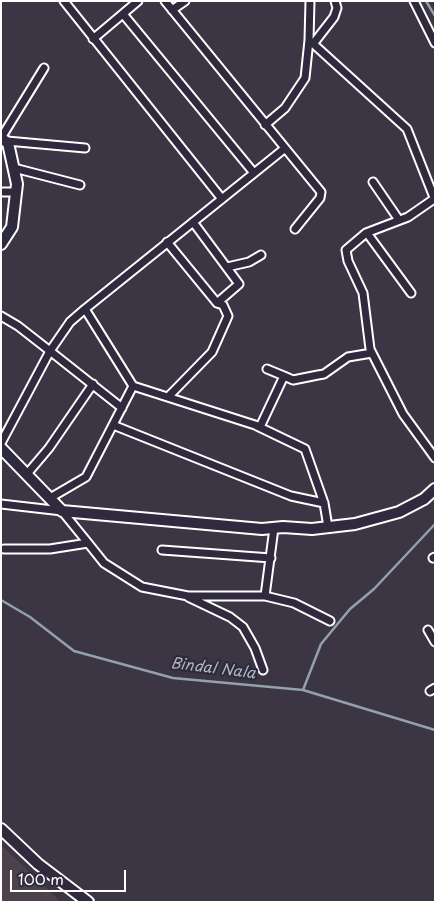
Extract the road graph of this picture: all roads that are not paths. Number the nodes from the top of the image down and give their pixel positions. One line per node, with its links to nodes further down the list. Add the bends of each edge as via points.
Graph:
1 (64, 1): 10 (street)
2 (138, 1): 9 (street)
3 (165, 1): 8 (street)
4 (184, 1): 8 (street)
5 (310, 1): 11 (street)
6 (335, 1): 11 (street, via 334,17)
7 (414, 1): 12 (street)
8 (172, 10): 14 (street)
9 (124, 14): 10 (street); 19 (street)
10 (93, 39): 24 (street)
11 (311, 42): 14 (street, via 305,78 285,108); 25 (street, via 407,130)
12 (435, 43)
13 (44, 68): 15 (street)
14 (265, 125): 17 (street)
15 (3, 139): 16 (street); 18 (street)
16 (86, 148)
17 (284, 149): 19 (street); 28 (street, via 321,192 320,198)
18 (14, 168): 21 (street); 23 (street)
19 (254, 173): 24 (street)
20 (373, 182): 26 (street)
21 (80, 185)
22 (1, 192): 23 (street)
23 (16, 192): 31 (street, via 12,227)
24 (222, 199): 27 (street)
25 (434, 200): 26 (street)
26 (399, 220): 29 (street)
27 (194, 222): 30 (street); 33 (street)
28 (295, 228)
29 (367, 233): 34 (street); 39 (street, via 348,247 346,254 363,293)
30 (167, 242): 35 (street); 36 (street)
31 (1, 244)
32 (261, 254): 33 (street, via 249,262)
33 (227, 267): 35 (street, via 239,284)
34 (411, 293)
35 (217, 303): 44 (street, via 223,305 228,316 217,344 207,360)
36 (85, 309): 38 (street, via 70,322); 43 (street)
37 (1, 316): 38 (street)
38 (50, 350): 42 (street); 48 (street)
39 (372, 353): 41 (street, via 348,357 324,374 293,380); 50 (street, via 403,414)
40 (267, 369): 41 (street)
41 (284, 376): 47 (street)
42 (93, 384): 45 (street); 51 (street)
43 (133, 386): 44 (street); 45 (street)
44 (168, 397): 47 (street)
45 (122, 408): 46 (street)
46 (113, 425): 53 (street, via 86,477); 54 (street, via 291,496)
47 (260, 427): 54 (street, via 306,451)
48 (1, 443)
49 (1, 448): 51 (street)
50 (435, 458)
51 (27, 474): 53 (street)
52 (435, 489): 57 (street, via 424,499 399,512 355,524)
53 (50, 498): 56 (street)
54 (324, 503): 57 (street)
55 (1, 504): 56 (street)
56 (62, 511): 58 (street); 59 (street)
57 (328, 527): 58 (street)
58 (274, 528): 62 (street)
59 (88, 542): 60 (street, via 50,549); 63 (street, via 104,563 138,584)
60 (4, 549)
61 (162, 550): 62 (street)
62 (271, 558): 64 (street)
63 (188, 596): 64 (street); 68 (street, via 243,627)
64 (265, 596): 65 (street, via 294,603)
65 (330, 621)
66 (428, 630): 67 (street)
67 (435, 642)
68 (263, 670)
69 (1, 829): 70 (street, via 38,864)
70 (88, 902)

